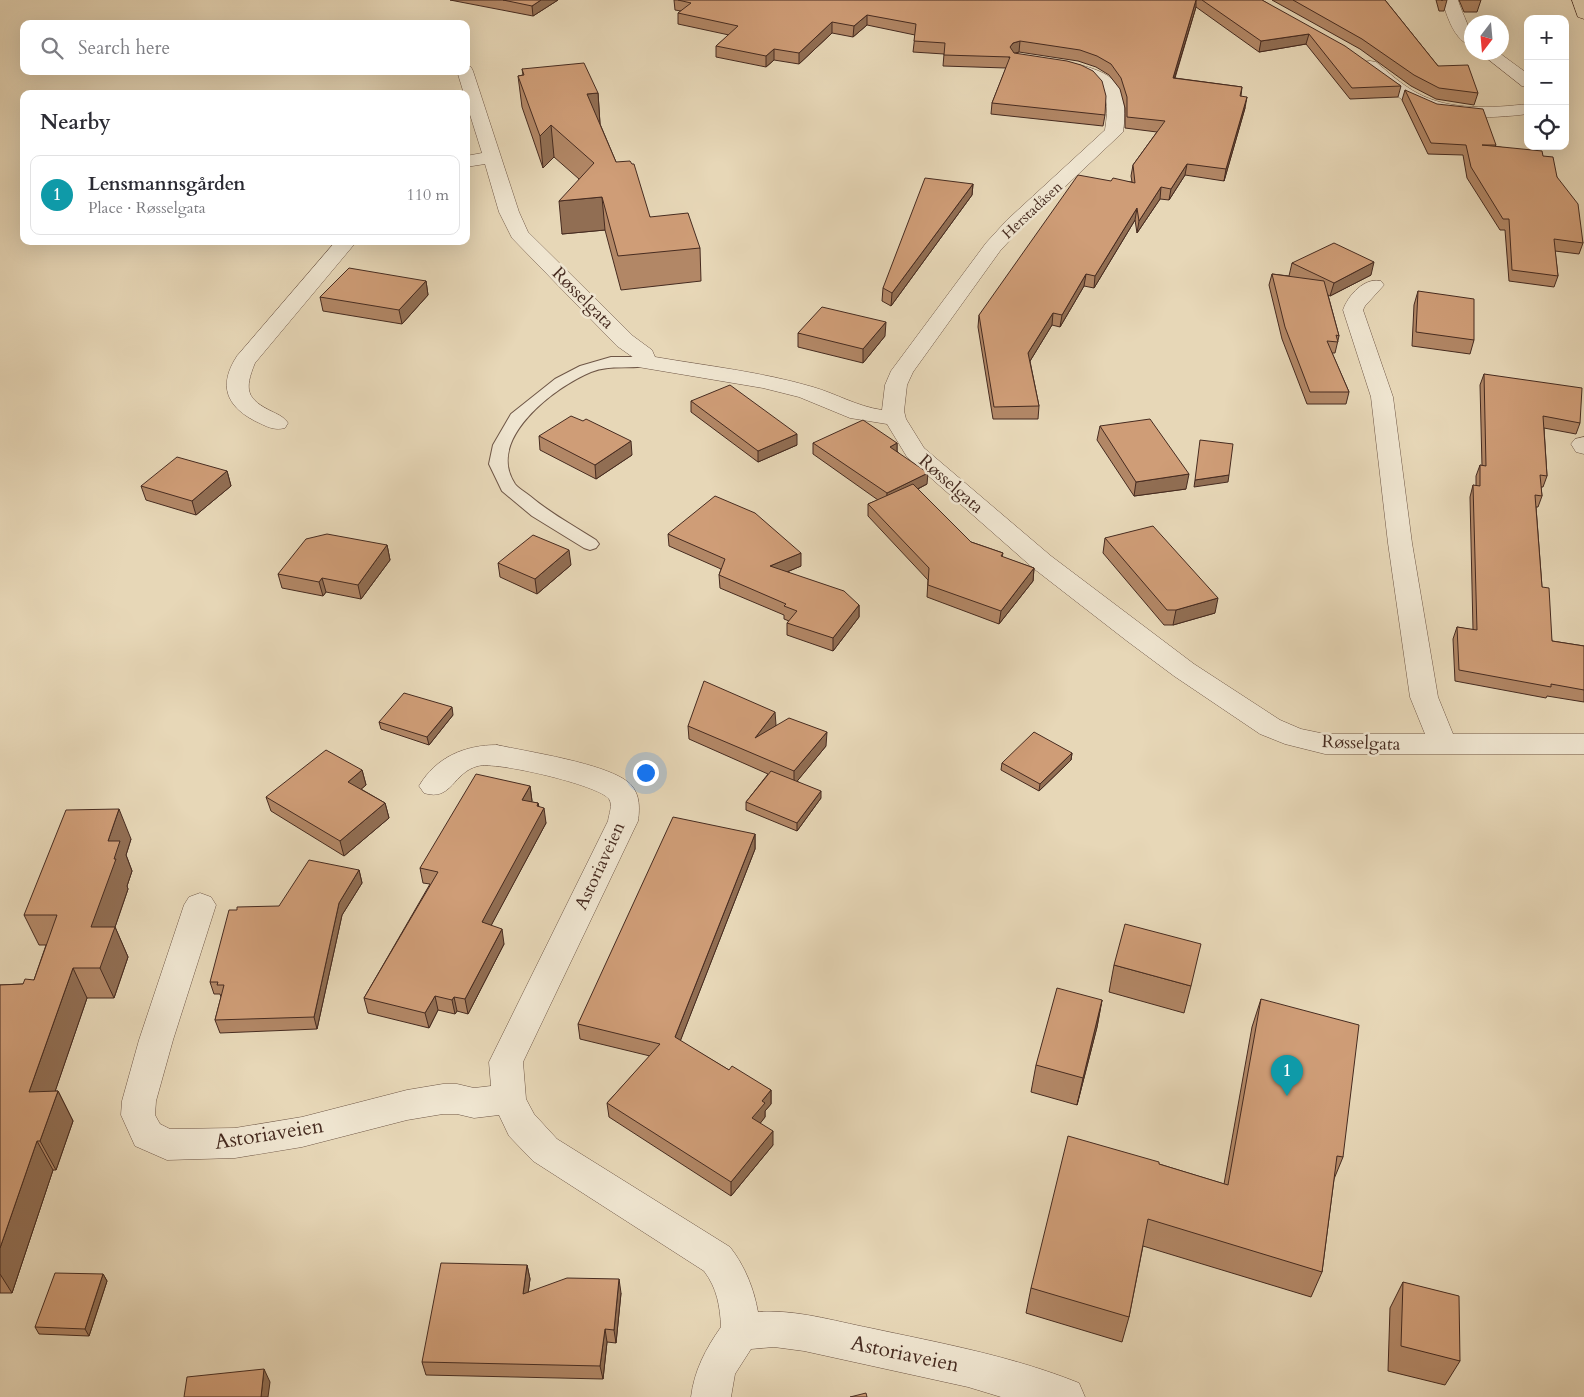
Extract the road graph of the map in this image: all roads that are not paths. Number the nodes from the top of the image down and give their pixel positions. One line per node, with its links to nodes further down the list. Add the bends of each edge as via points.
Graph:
1 (1450, 0): 4 (street, via 1454,16)
2 (1580, 0): 3 (main road)
3 (1584, 14)
4 (1464, 33)
5 (1357, 58): 10 (street, via 1411,97 1428,105 1447,109)
6 (1498, 60): 9 (street)
7 (1047, 64): 16 (street, Herstadåsen, via 1084,70 1103,78 1111,89 1117,119 1114,132 993,247 902,370 896,385)
8 (466, 75): 11 (street, Røsselgata)
9 (1524, 79)
10 (1524, 109)
11 (492, 157): 12 (street); 15 (street, Røsselgata, via 519,234 625,341 644,355)
12 (470, 161)
13 (343, 245): 17 (street, via 245,361 238,375 236,384 240,401 250,410)
14 (1374, 285): 20 (street, via 1353,310 1382,398 1424,697)
15 (646, 362): 16 (street, via 763,381 807,392 858,413); 18 (lane, via 611,362 586,369 561,382 517,417 501,446 498,464 508,487 538,512)
16 (895, 419): 20 (street, Røsselgata, via 915,452 1042,562 1177,665 1270,727 1325,744)
17 (277, 423)
18 (590, 544)
19 (1584, 744): 20 (street, Røsselgata)
20 (1443, 745)
21 (434, 786): 23 (street, Astoriaveien, via 462,760 481,754 497,755 597,778 619,790 626,804 622,822 506,1062)
22 (200, 905): 23 (street, Astoriaveien, via 139,1101 138,1115 147,1135 167,1144 235,1143 302,1132 443,1099 457,1098 474,1103)
23 (509, 1099): 24 (street, Astoriaveien, via 521,1125 545,1150 717,1259 726,1270 739,1307)
24 (741, 1332): 25 (street, via 725,1353); 26 (street, Astoriaveien, via 774,1329 804,1333 968,1368)
25 (711, 1397)
26 (1065, 1397)

